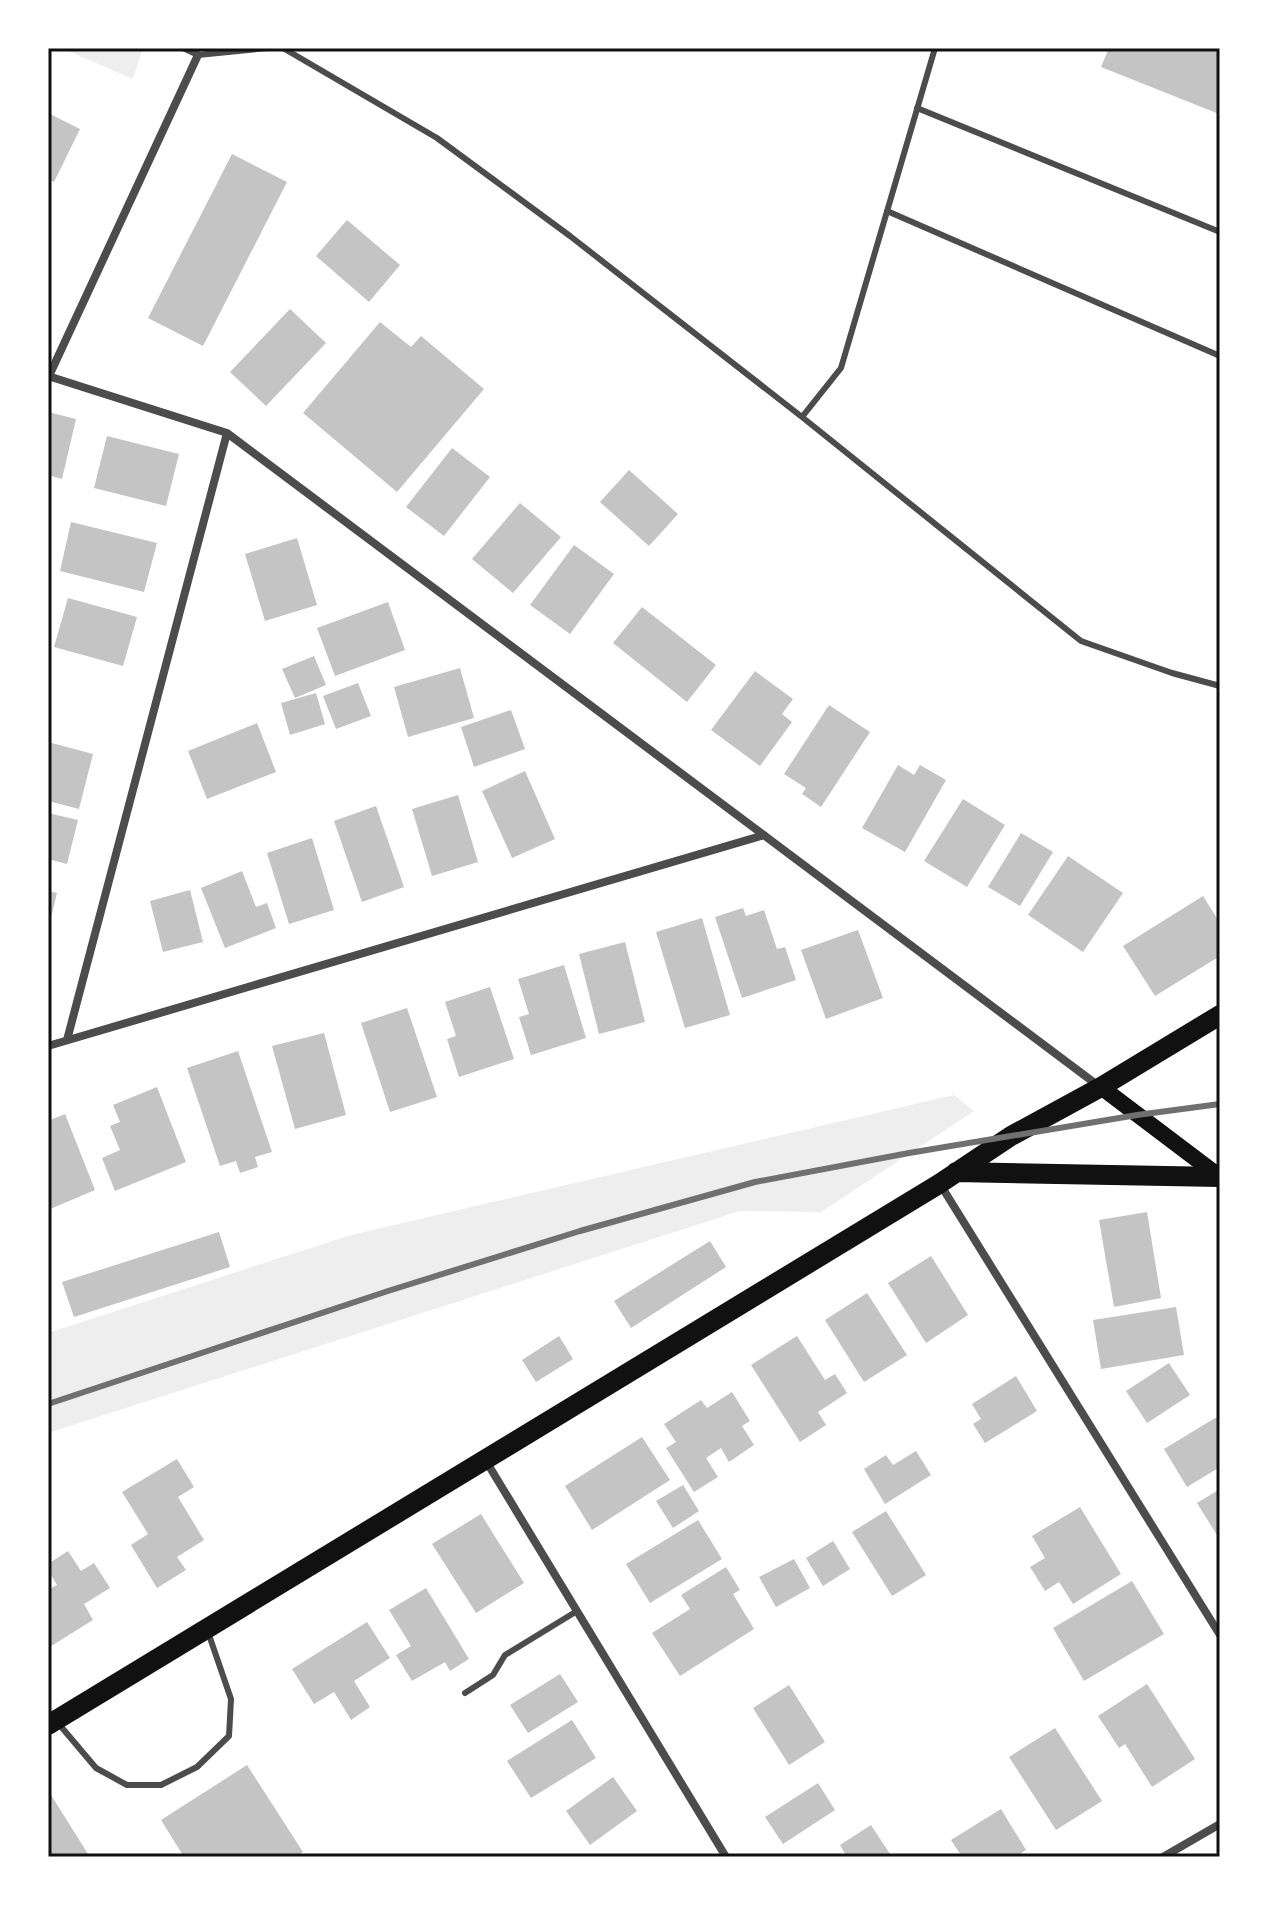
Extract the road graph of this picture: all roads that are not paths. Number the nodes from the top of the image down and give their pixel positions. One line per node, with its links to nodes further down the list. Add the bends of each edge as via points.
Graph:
1 (183, 48): 5 (lane)
2 (267, 48): 5 (lane)
3 (283, 48): 11 (lane, via 437,138)
4 (935, 48): 6 (lane)
5 (198, 55): 10 (street)
6 (917, 108): 7 (lane); 8 (lane)
7 (887, 211): 9 (lane); 11 (lane, via 841,368)
8 (1220, 232)
9 (1220, 356)
10 (48, 376): 12 (street)
11 (802, 417): 13 (lane, via 1081,641)
12 (227, 433): 14 (street); 16 (street)
13 (1220, 686)
14 (764, 835): 16 (street); 18 (street)
15 (1220, 1015): 18 (main road)
16 (67, 1040): 17 (street)
17 (48, 1046)
18 (1101, 1087): 19 (main road); 20 (main road)
19 (1220, 1177): 20 (main road)
20 (948, 1178): 21 (main road); 24 (street)
21 (486, 1461): 22 (street); 23 (main road)
22 (577, 1611): 25 (lane, via 505,1655 493,1675); 28 (street)
23 (207, 1629): 26 (main road); 26 (lane, via 231,1699 229,1736 197,1767 161,1785 127,1785 96,1768)
24 (1220, 1635)
25 (465, 1693)
26 (52, 1723)
27 (1220, 1824): 29 (street)
28 (726, 1857)
29 (1163, 1857)

